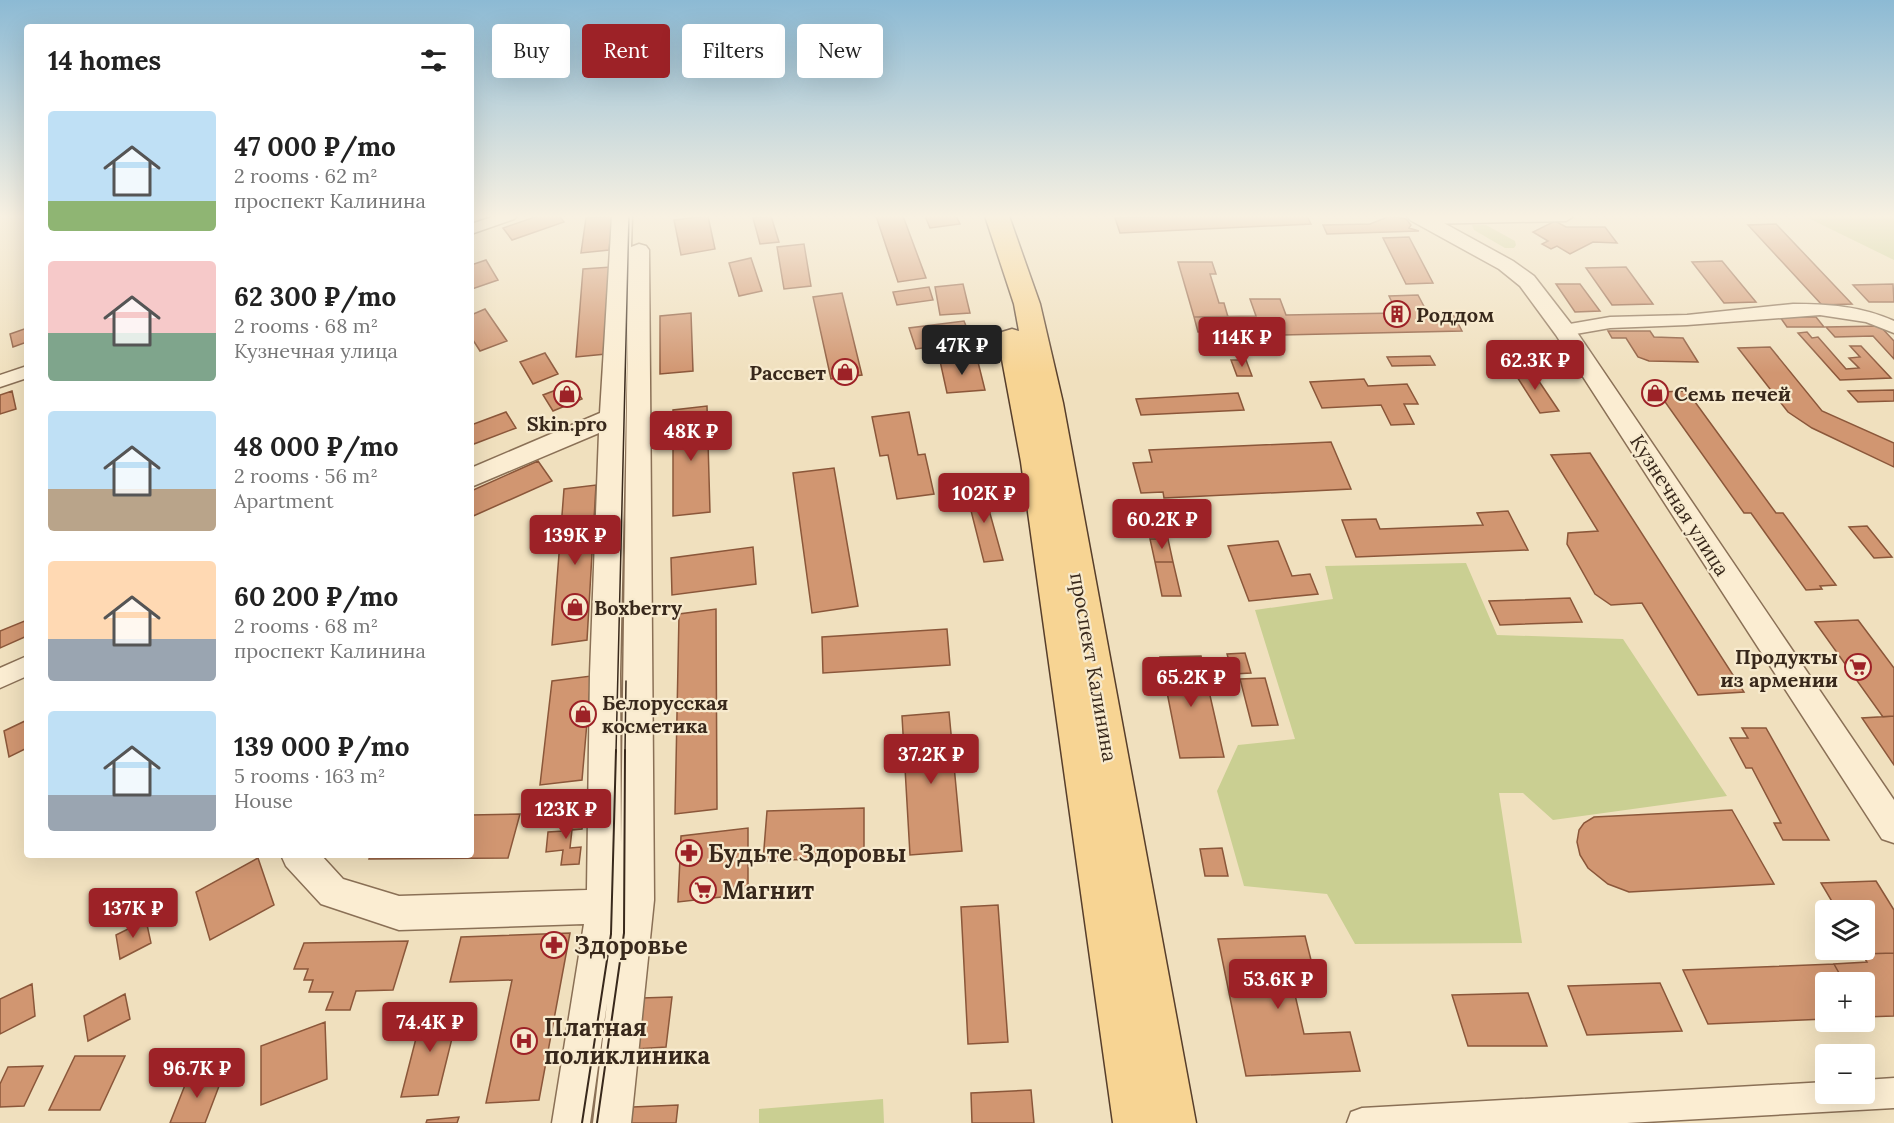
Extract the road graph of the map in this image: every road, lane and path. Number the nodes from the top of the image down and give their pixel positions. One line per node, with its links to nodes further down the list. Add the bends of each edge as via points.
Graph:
1 (619, 268): 10 (street)
2 (639, 268): 16 (street)
3 (991, 268): 21 (main road, проспект Калинина, via 1005,309 1036,462)
4 (1015, 268): 22 (main road, проспект Калинина, via 1027,304 1049,403)
5 (1510, 268): 7 (street, Кузнечная улица, via 1527,281)
6 (1894, 328): 7 (street, via 1872,317 1833,311 1780,310 1690,320 1598,322)
7 (1564, 330): 14 (street, Кузнечная улица)
8 (24, 373): 9 (street)
9 (0, 381)
10 (612, 418): 11 (street); 17 (street)
11 (474, 477)
12 (24, 667): 13 (street)
13 (0, 678)
14 (1894, 828)
15 (301, 858): 17 (street, via 333,892 399,913)
16 (637, 900): 17 (street); 20 (street)
17 (604, 906): 19 (street)
18 (1894, 1093): 23 (street)
19 (571, 1123)
20 (612, 1123)
21 (1137, 1123)
22 (1172, 1123)
23 (1362, 1123)

